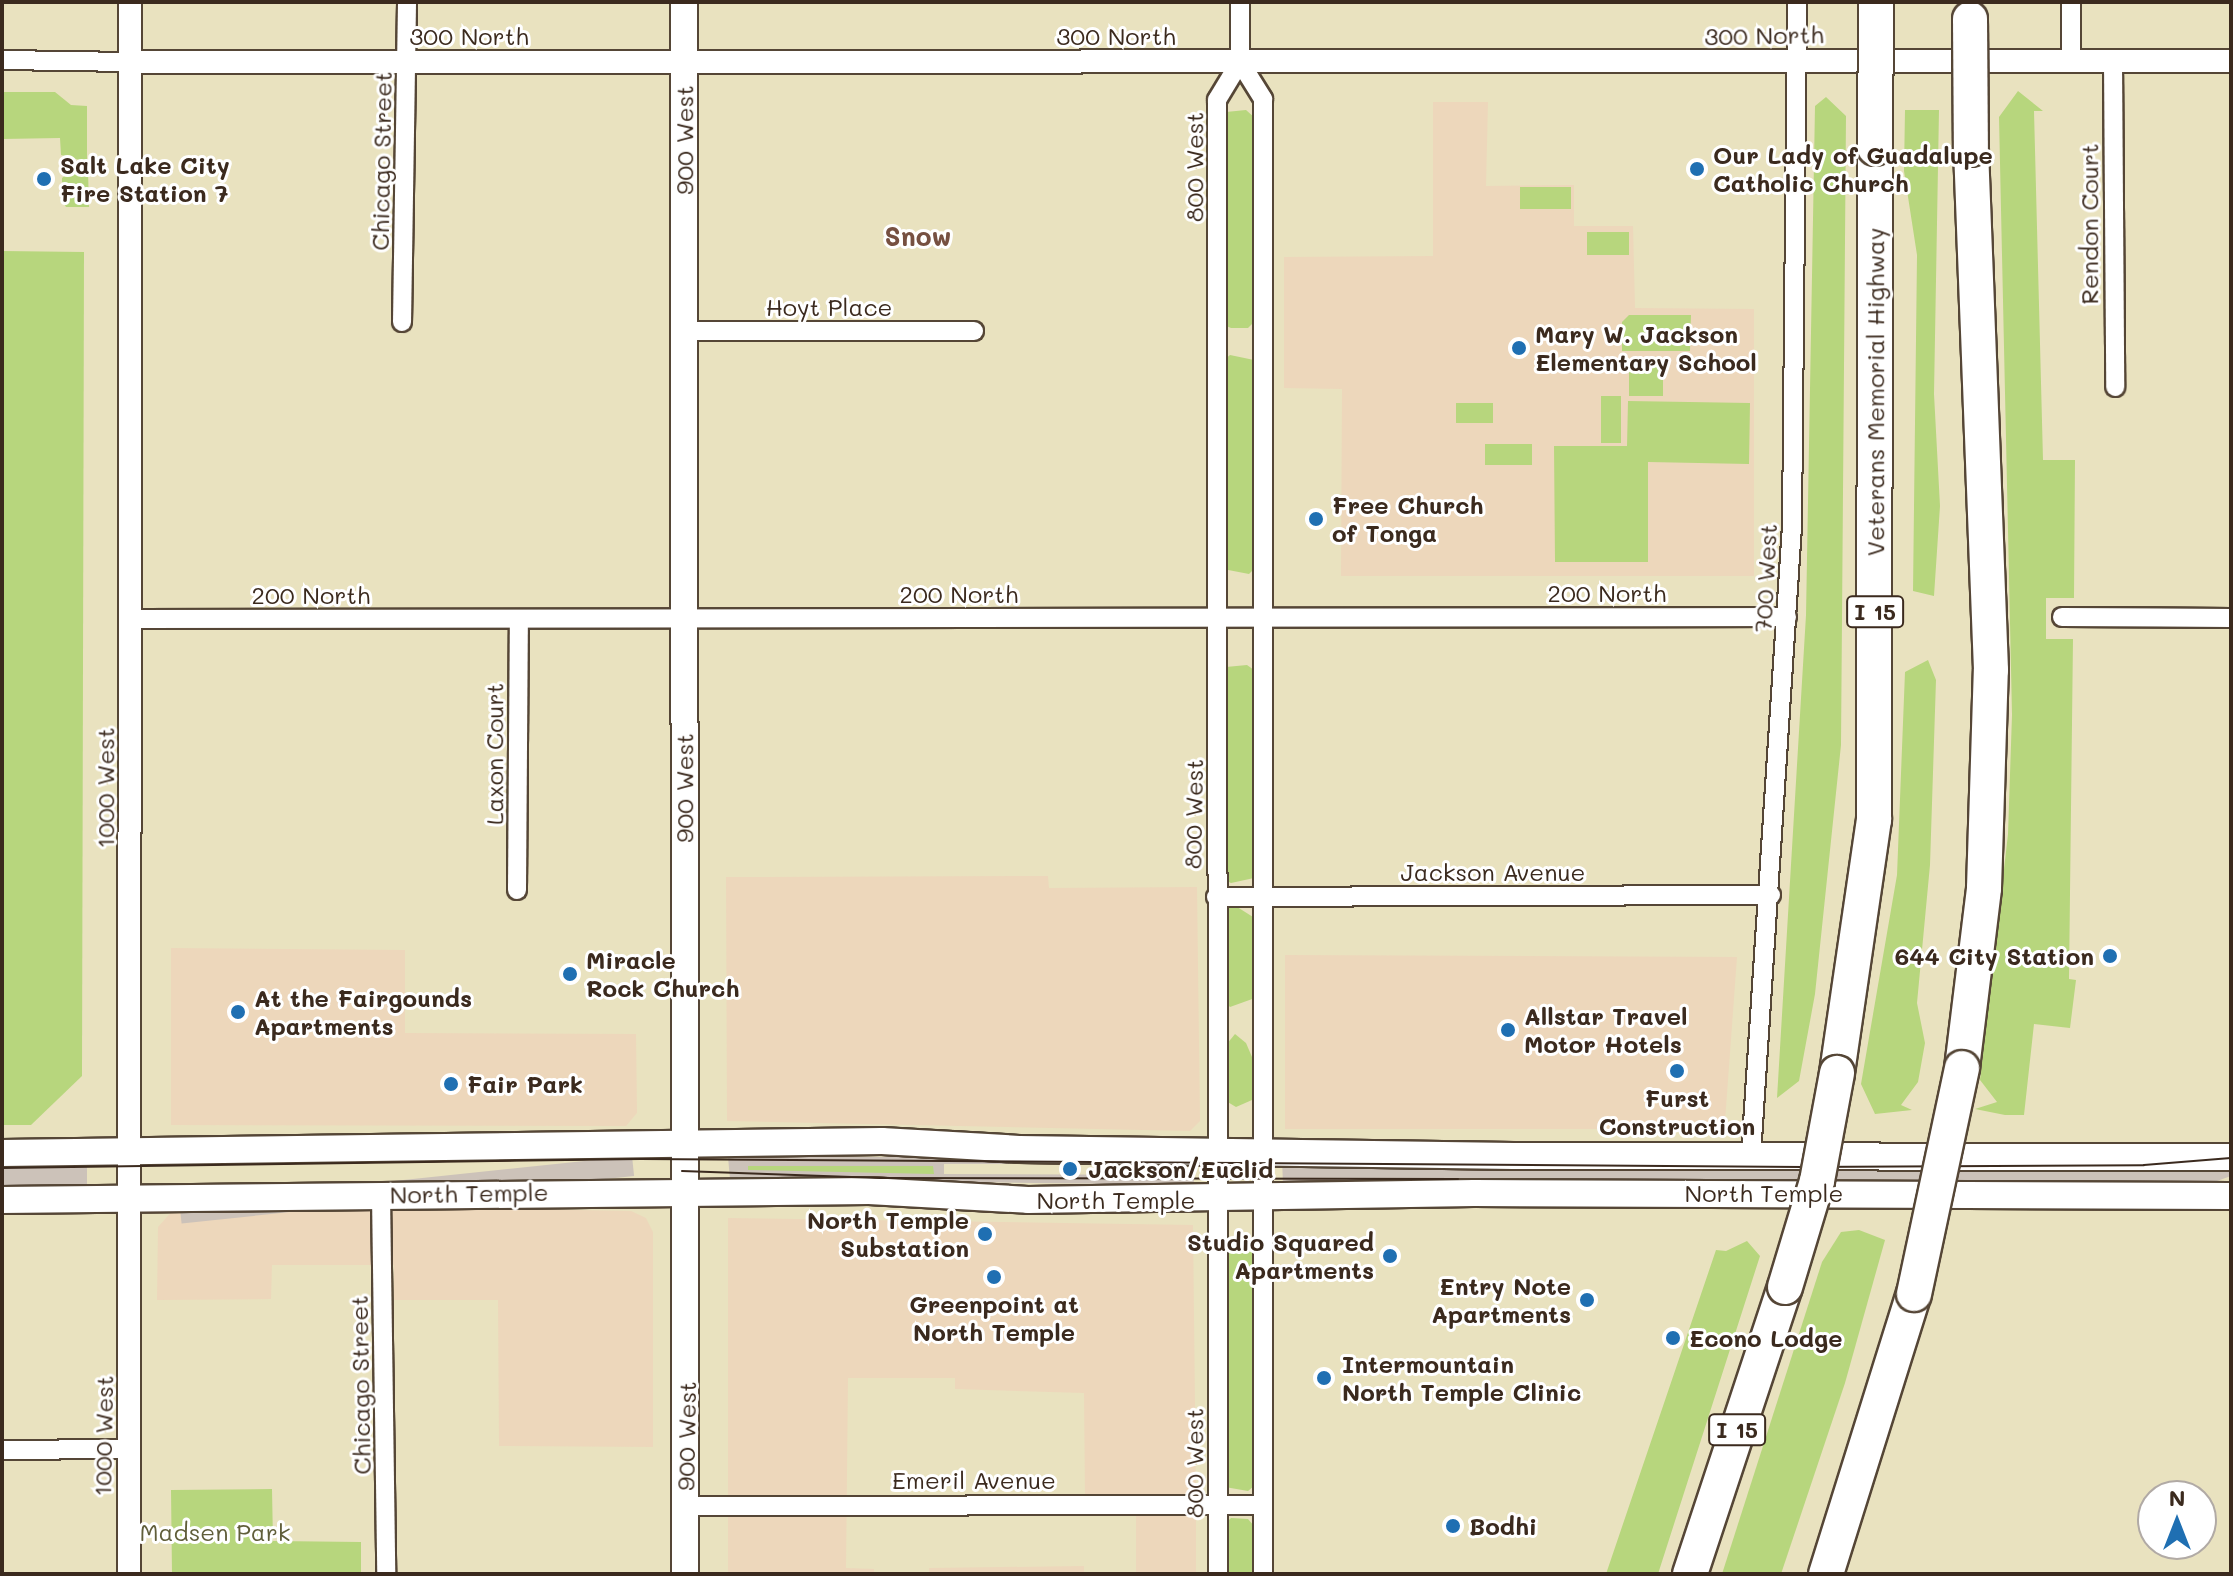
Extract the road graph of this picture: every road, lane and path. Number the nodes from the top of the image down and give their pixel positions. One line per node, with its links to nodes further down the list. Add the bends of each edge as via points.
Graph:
1 (130, 2): 14 (street, 1000 West)
2 (407, 2): 15 (street, Chicago Street)
3 (684, 2): 16 (main road, 900 West)
4 (1240, 2): 17 (street)
5 (1797, 2): 10 (street, 700 West)
6 (1876, 2): 58 (highway, Veterans Memorial Highway / I 15, bridge, via 1874,820 1817,1181)
7 (2071, 2): 11 (street)
8 (1970, 10): 59 (highway, bridge, via 1991,670 1984,888 1962,1068 1914,1294)
9 (2, 60): 14 (street, 300 North)
10 (1796, 61): 11 (street, 300 North); 17 (street, 300 North); 22 (street, 700 West, via 1795,400)
11 (2071, 61): 12 (street, 300 North)
12 (2113, 61): 13 (street, 300 North); 21 (street, Rendon Court)
13 (2231, 61)
14 (131, 62): 15 (street, 300 North); 27 (street, 1000 West)
15 (407, 62): 16 (street, 300 North); 18 (street, Chicago Street)
16 (684, 62): 17 (street, 300 North); 19 (main road, 900 West)
17 (1240, 62): 24 (street, 800 West, via 1217,100); 25 (street, via 1263,99)
18 (402, 322)
19 (684, 331): 20 (street, Hoyt Place); 29 (main road, 900 West)
20 (974, 331)
21 (2115, 387)
22 (1787, 617): 25 (street, 200 North); 31 (street, 700 West)
23 (2062, 617): 26 (street)
24 (1219, 618): 25 (street, 200 North); 29 (street, 200 North); 32 (street, 800 West)
25 (1260, 618): 33 (street)
26 (2231, 618)
27 (131, 619): 28 (street, 200 North); 37 (street, 1000 West)
28 (519, 619): 29 (street, 200 North); 30 (street, Laxon Court)
29 (684, 619): 34 (main road, 900 West)
30 (517, 890)
31 (1771, 895): 33 (street, Jackson Avenue); 39 (street, 700 West)
32 (1216, 897): 33 (street, Jackson Avenue); 36 (street, 800 West)
33 (1264, 897): 35 (street)
34 (684, 1141): 36 (main road, North Temple); 37 (main road, North Temple); 41 (main road, 900 West)
35 (1264, 1149): 36 (main road, North Temple); 39 (main road, North Temple); 47 (street)
36 (1220, 1150): 46 (street, 800 West)
37 (131, 1151): 38 (main road, North Temple); 44 (street, 1000 West)
38 (2, 1153)
39 (1751, 1155): 40 (main road, North Temple)
40 (2231, 1157)
41 (684, 1192): 42 (main road, North Temple); 46 (main road, North Temple); 52 (main road, 900 West)
42 (381, 1195): 44 (main road, North Temple); 54 (street, Chicago Street)
43 (2231, 1196): 47 (main road, North Temple, via 1461,1193)
44 (132, 1198): 45 (main road, North Temple); 48 (street, 1000 West)
45 (2, 1200)
46 (1219, 1200): 47 (main road, North Temple); 50 (street, 800 West)
47 (1263, 1200): 51 (street)
48 (129, 1449): 49 (street); 53 (street, 1000 West)
49 (2, 1450)
50 (1217, 1505): 51 (street, Emeril Avenue); 52 (street, Emeril Avenue); 56 (street, 800 West)
51 (1263, 1505): 57 (street)
52 (685, 1506): 55 (main road, 900 West)
53 (129, 1574)
54 (386, 1574)
55 (685, 1574)
56 (1218, 1574)
57 (1263, 1574)
58 (1690, 1574)
59 (1826, 1574)

